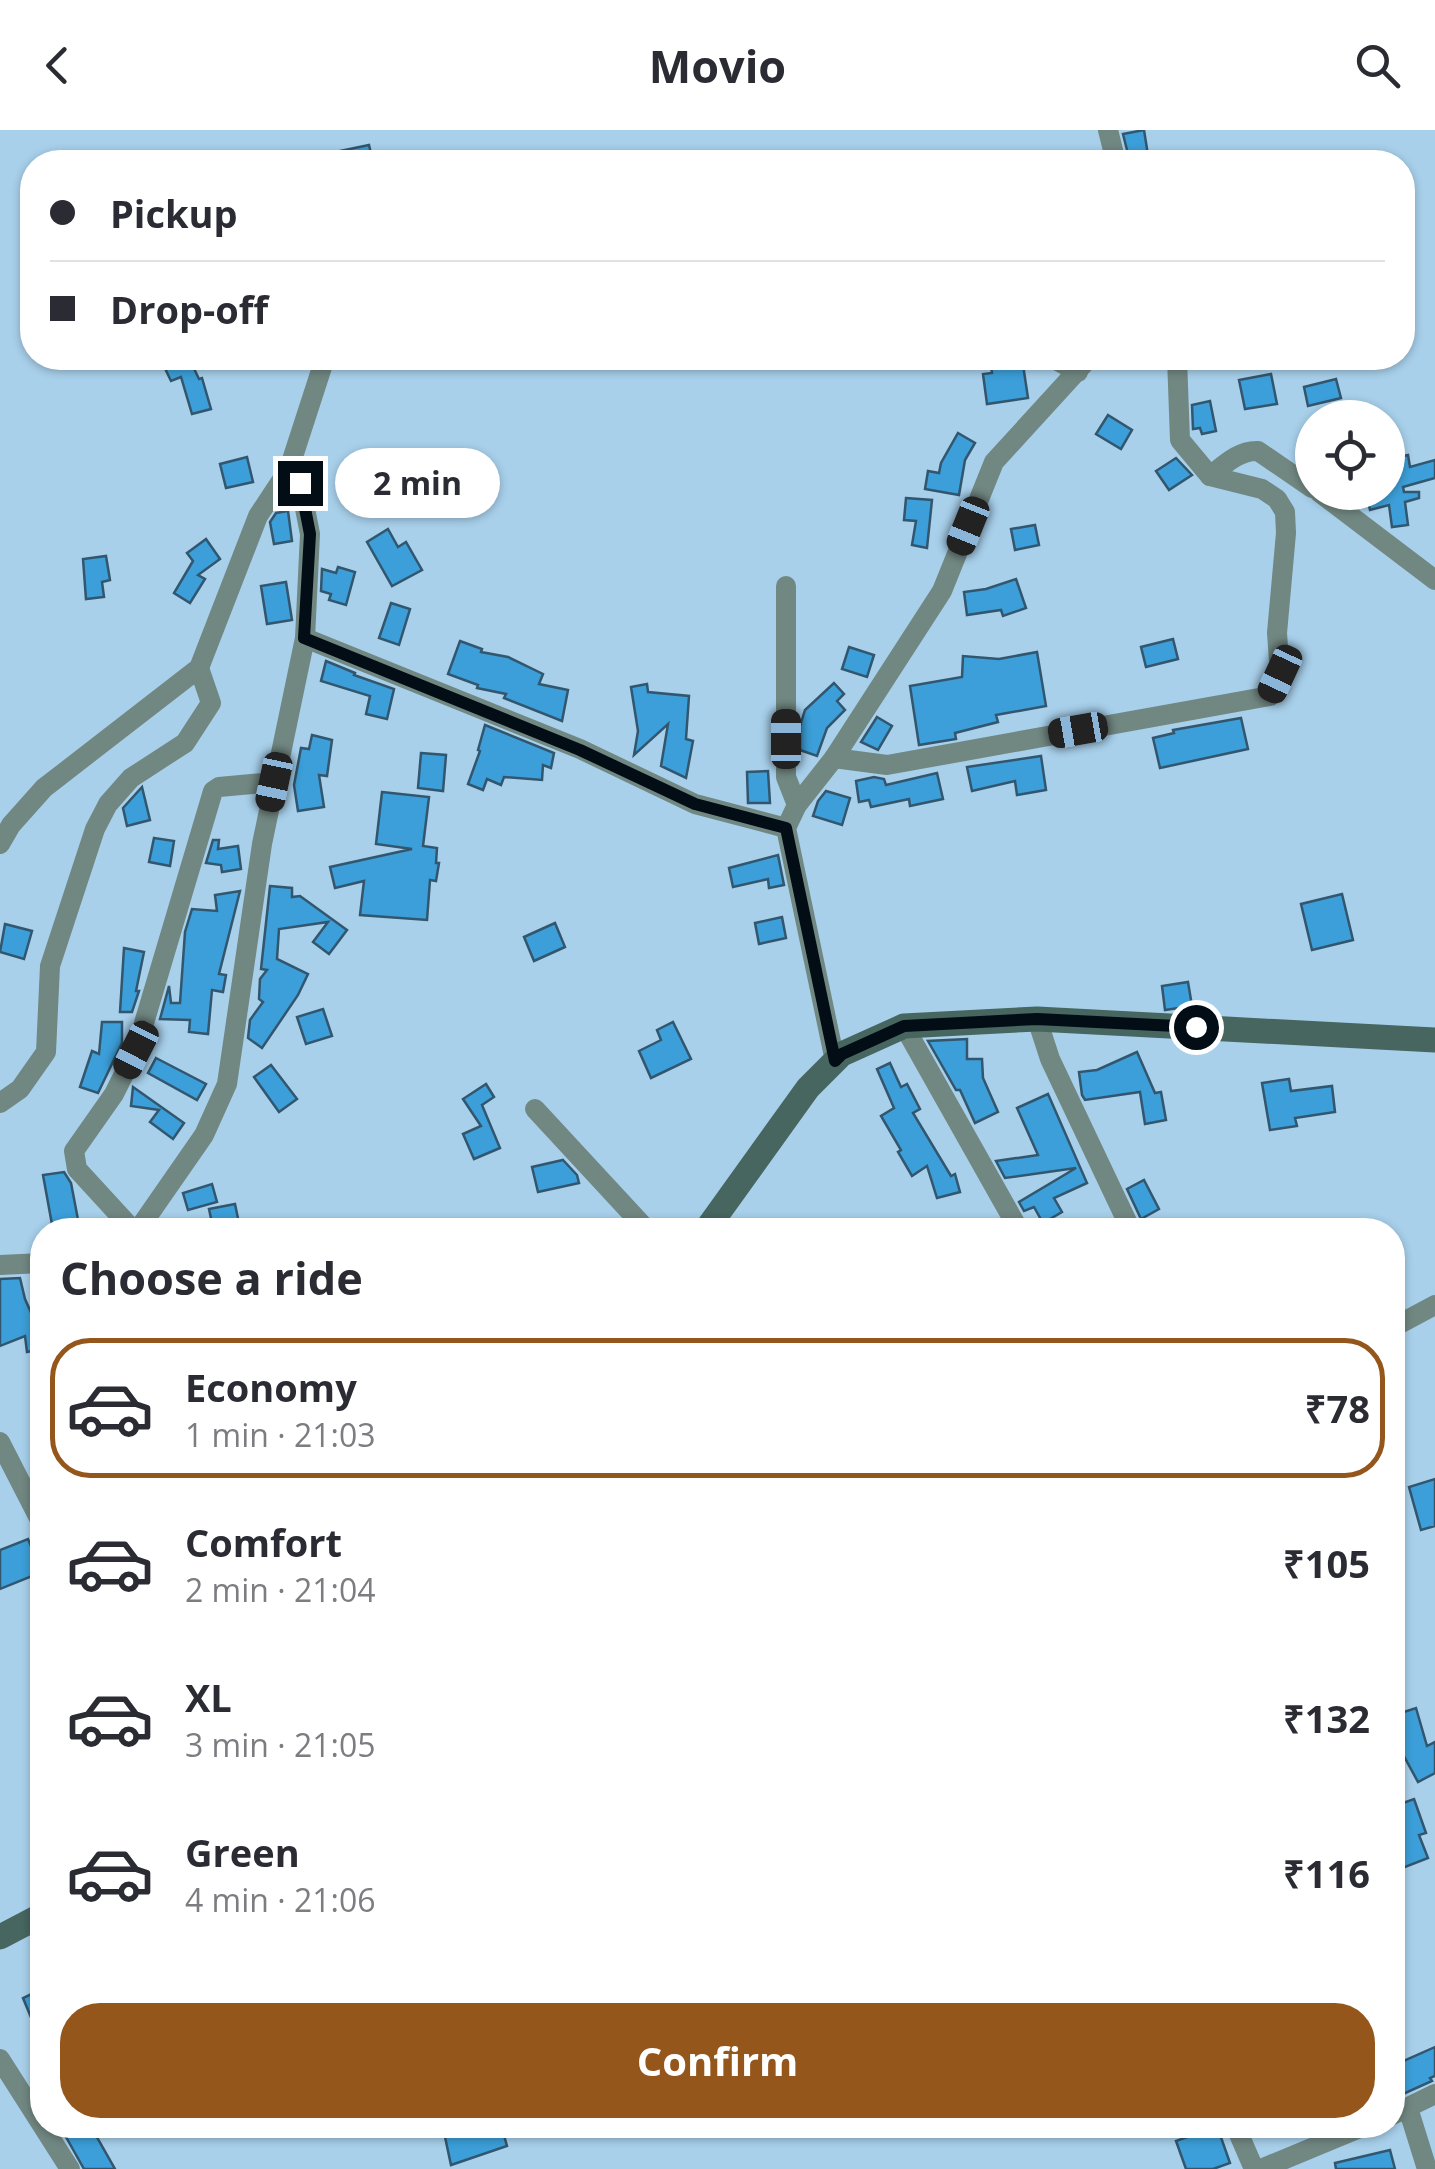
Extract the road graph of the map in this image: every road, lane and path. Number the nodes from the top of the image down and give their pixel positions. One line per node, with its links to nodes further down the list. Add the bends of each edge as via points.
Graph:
1 (322, 370): 4 (street)
2 (1078, 370): 12 (street, via 994,462 942,591)
3 (1177, 370): 5 (street, via 1178,434)
4 (290, 470): 10 (street, via 300,483 310,534); 11 (street, via 258,516)
5 (1210, 476): 6 (street, via 1249,450); 12 (street, via 1262,489 1285,512 1280,674 1270,696 887,765)
6 (1295, 476)
7 (1343, 510): 8 (street)
8 (1435, 580)
9 (786, 586): 14 (street, via 786,777)
10 (304, 638): 13 (street); 15 (street, via 695,804)
11 (199, 668): 16 (street, via 44,788); 21 (street, via 210,702 185,743 131,778 95,830 50,966 46,1052 20,1089)
12 (834, 758): 14 (street)
13 (274, 782): 23 (street, via 213,792 136,1050 74,1151 78,1169); 24 (street, via 227,1084 204,1135)
14 (798, 805): 15 (street)
15 (786, 828): 20 (street)
16 (0, 844)
17 (1037, 1019): 18 (street); 19 (street); 28 (street)
18 (904, 1026): 20 (street); 27 (street)
19 (1435, 1040)
20 (835, 1061): 26 (street)
21 (0, 1103)
22 (535, 1109): 25 (street)
23 (125, 1218)
24 (145, 1218)
25 (636, 1218)
26 (715, 1218)
27 (1013, 1218)
28 (1126, 1218)
29 (30, 1264): 30 (street)
30 (0, 1265)
31 (1435, 1305): 32 (street)
32 (1405, 1321)
33 (0, 1442): 34 (street)
34 (30, 1501)
35 (30, 1921): 36 (street)
36 (0, 1937)
37 (0, 2059): 39 (street)
38 (1435, 2094): 40 (street)
39 (30, 2106)
40 (1405, 2109)
41 (1405, 2121): 47 (street)
42 (50, 2138): 45 (street)
43 (1242, 2138): 46 (street)
44 (1335, 2138): 46 (street)
45 (70, 2169)
46 (1258, 2169)
47 (1428, 2169)

